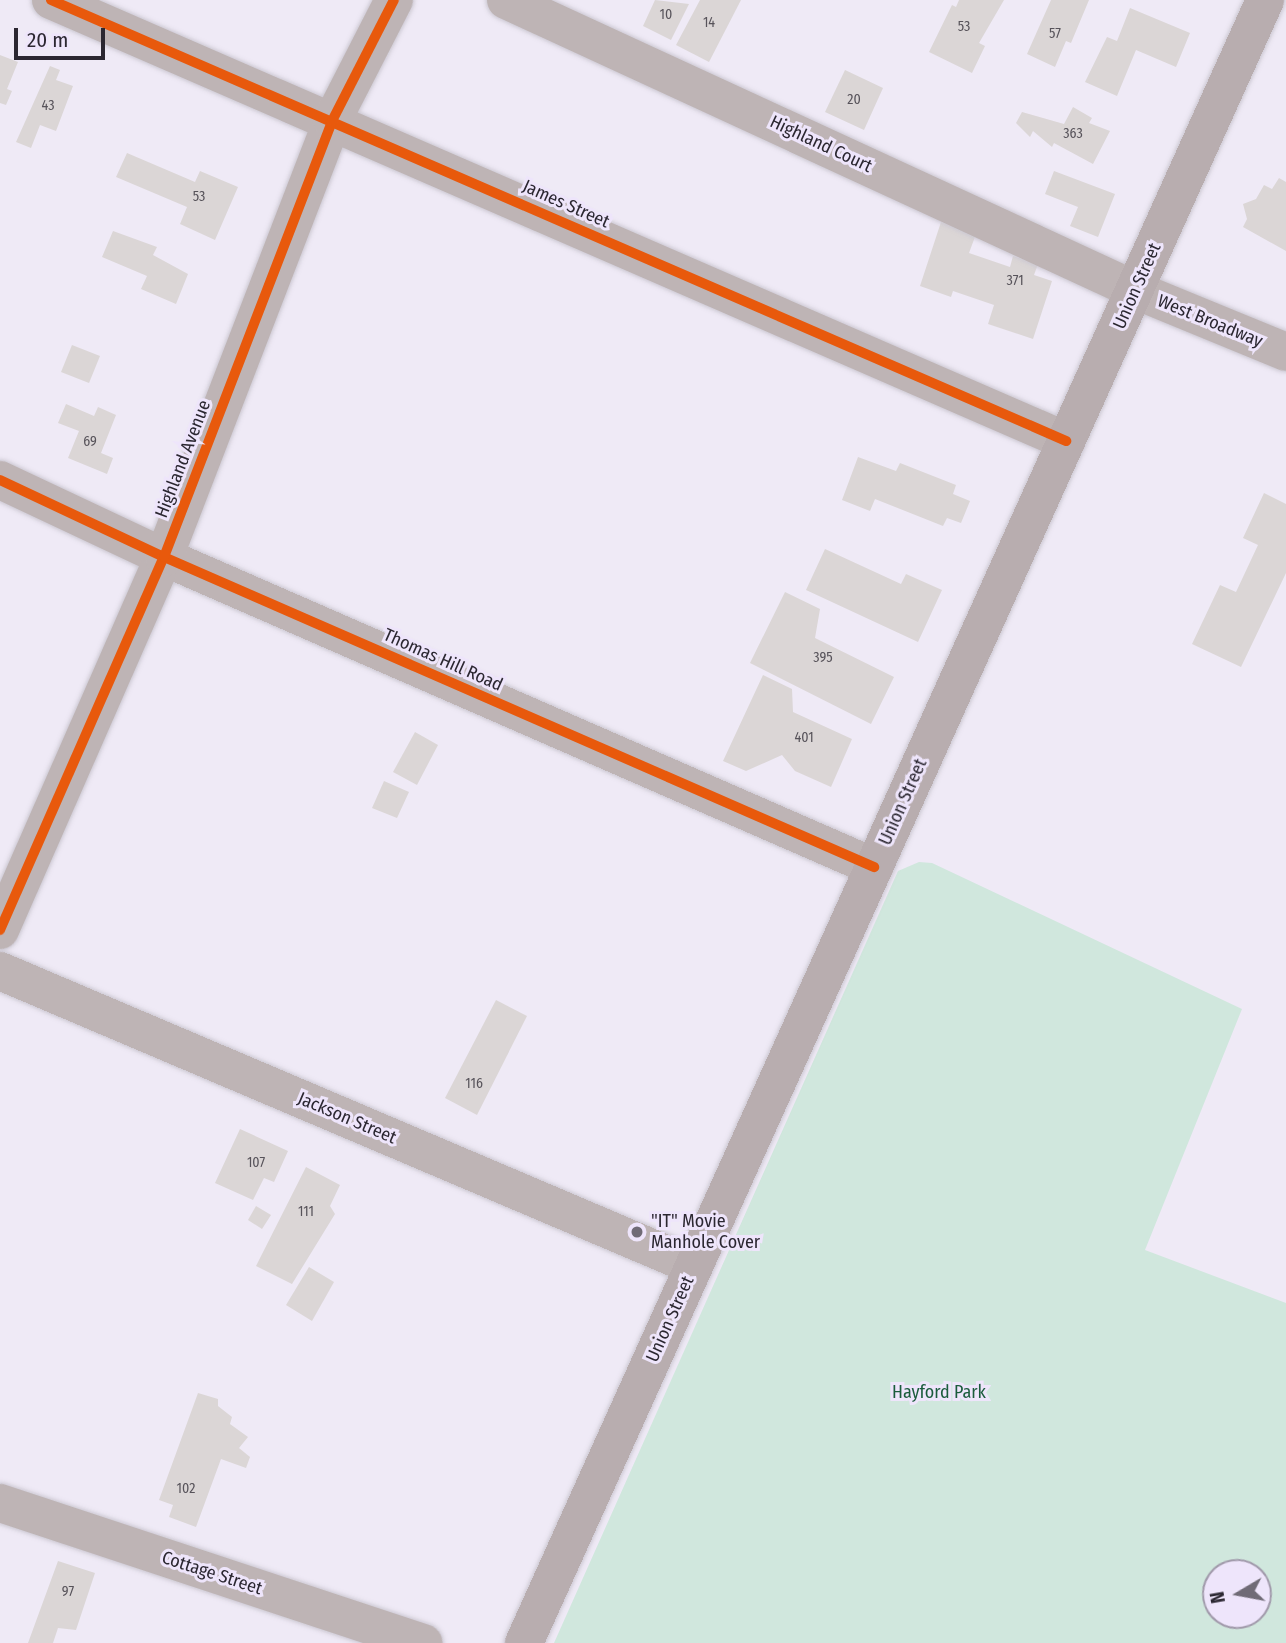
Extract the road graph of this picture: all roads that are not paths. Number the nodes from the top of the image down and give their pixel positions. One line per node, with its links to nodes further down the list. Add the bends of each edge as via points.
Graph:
1 (51, 0): 5 (street, James Street)
2 (394, 0): 5 (street, Highland Avenue)
3 (506, 0): 6 (street, Highland Court)
4 (1263, 1): 6 (main road, Union Street)
5 (332, 121): 8 (street, James Street); 10 (street, Highland Avenue)
6 (1135, 289): 7 (street, West Broadway); 8 (main road, Union Street)
7 (1286, 352)
8 (1066, 441): 11 (main road, Union Street)
9 (0, 480): 10 (street, Thomas Hill Road)
10 (164, 557): 11 (street, Thomas Hill Road); 12 (street, Highland Avenue)
11 (874, 867): 14 (main road, Union Street)
12 (0, 930)
13 (0, 971): 14 (street, Jackson Street)
14 (694, 1266): 17 (main road, Union Street)
15 (0, 1503): 16 (street, Cottage Street)
16 (423, 1643)
17 (524, 1643)

